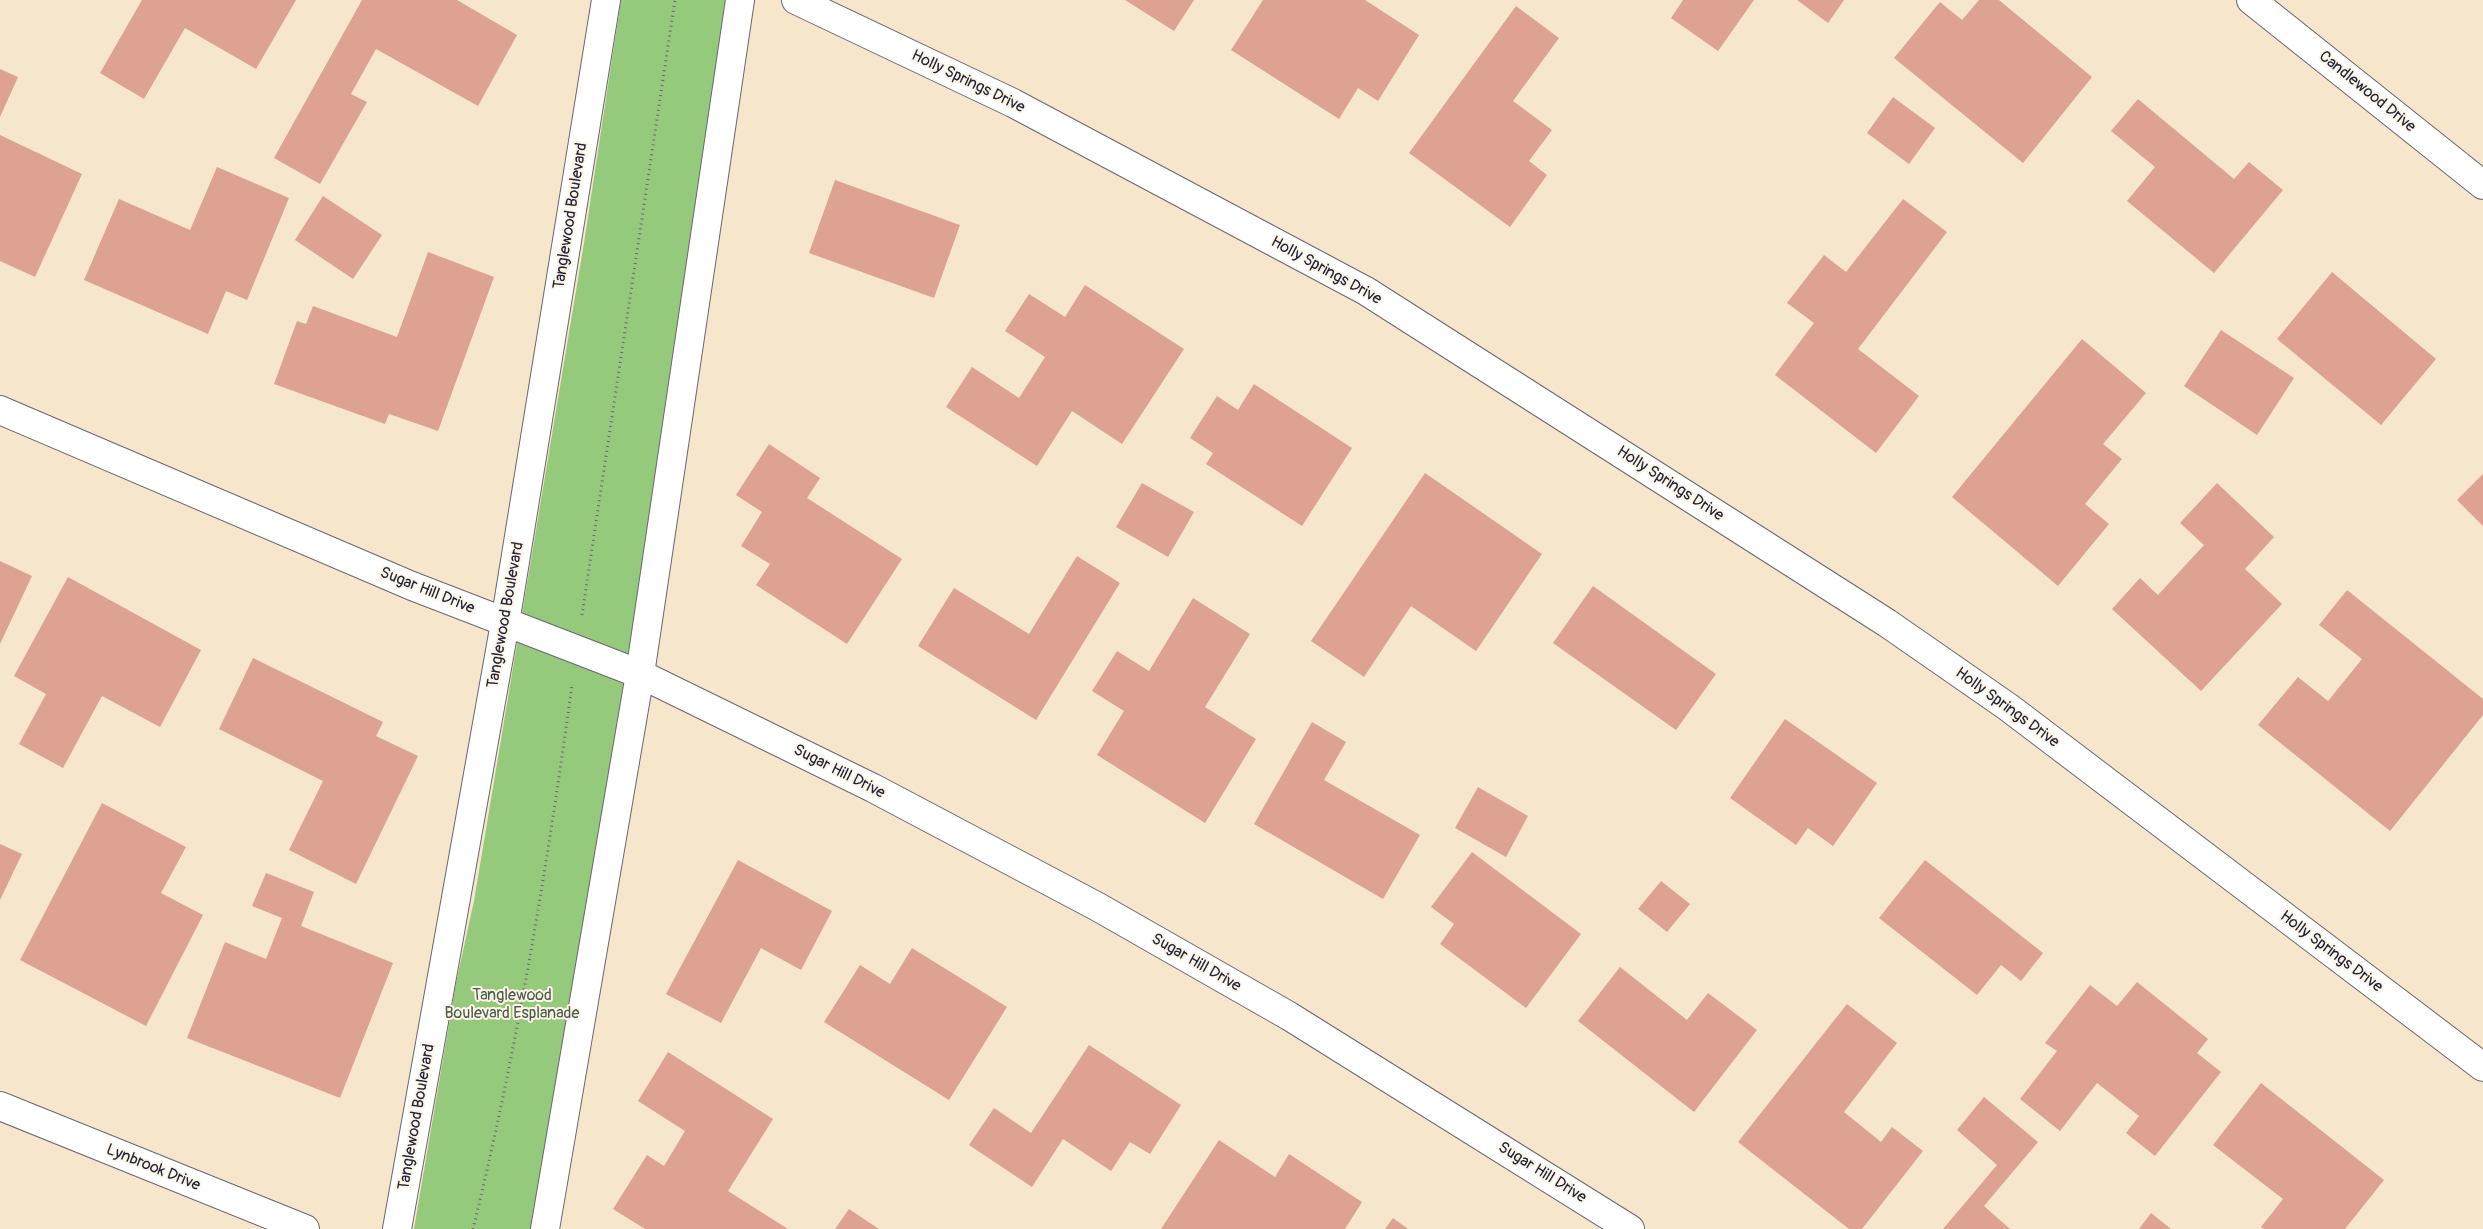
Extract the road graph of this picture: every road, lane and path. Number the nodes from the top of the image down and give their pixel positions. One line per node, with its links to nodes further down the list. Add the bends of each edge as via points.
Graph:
1 (606, 0): 7 (street, Tanglewood Boulevard)
2 (740, 0): 8 (street)
3 (796, 0): 9 (street, Holly Springs Drive, via 1013,103 1383,301 1887,623 2008,707)
4 (2251, 0): 5 (street, Candlewood Drive)
5 (2483, 185)
6 (0, 410): 7 (street, Sugar Hill Drive)
7 (505, 623): 8 (street, Sugar Hill Drive); 12 (street, Tanglewood Boulevard)
8 (640, 674): 13 (street); 14 (street, Sugar Hill Drive, via 873,788 1107,912 1289,1016)
9 (2483, 1067)
10 (0, 1106): 11 (street, Lynbrook Drive)
11 (306, 1229)
12 (397, 1229)
13 (545, 1229)
14 (1630, 1229)

